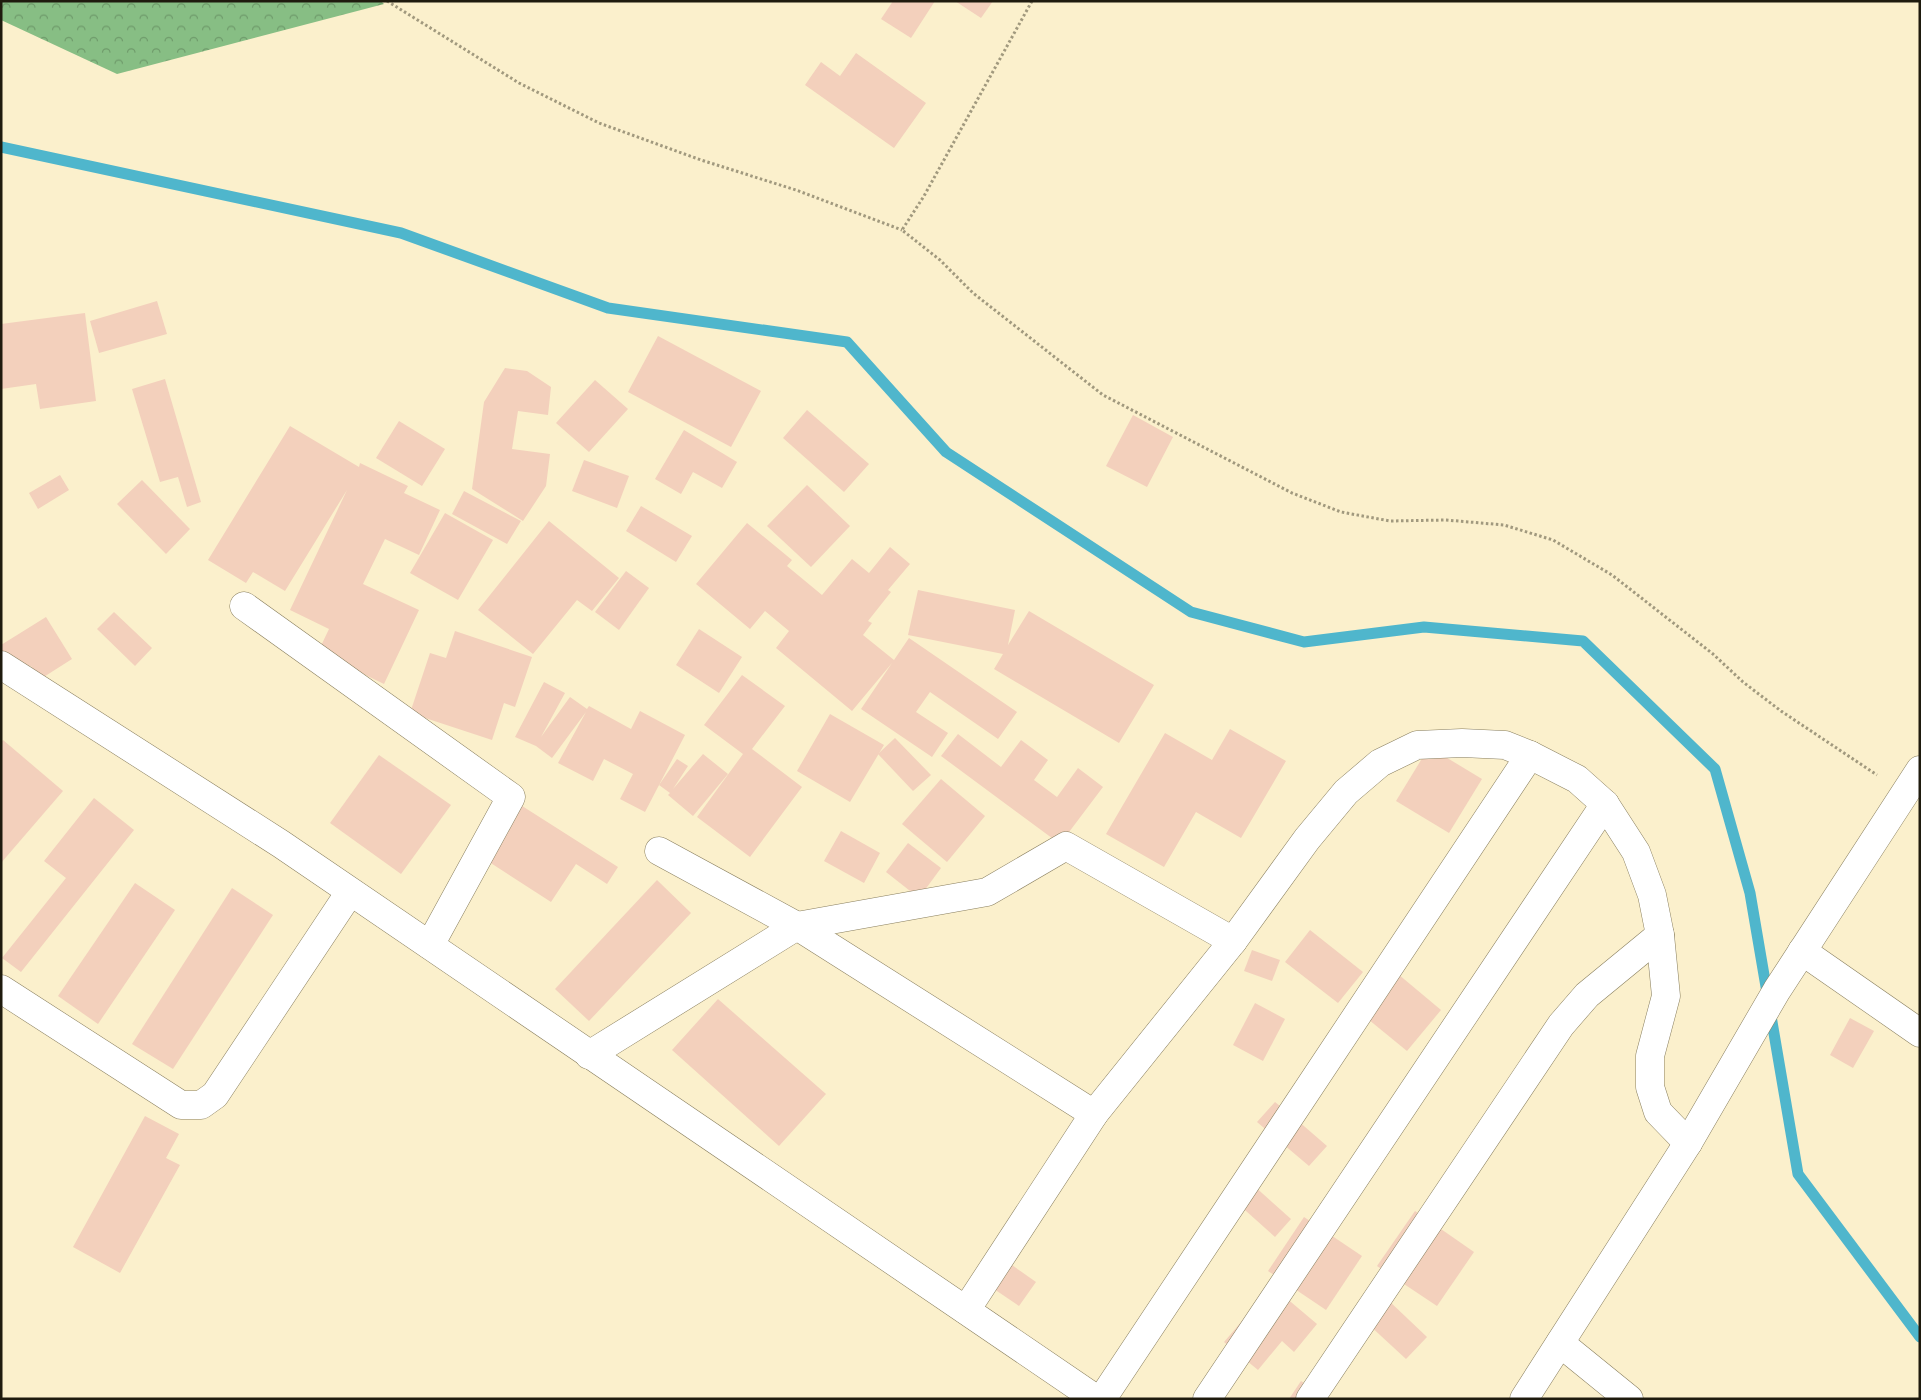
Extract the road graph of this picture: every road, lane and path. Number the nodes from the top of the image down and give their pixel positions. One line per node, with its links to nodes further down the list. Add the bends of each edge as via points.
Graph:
1 (387, 1): 3 (path, via 519,83 599,123)
2 (1032, 1): 3 (path)
3 (902, 230): 8 (path, via 940,260 973,294 1103,395 1292,493 1341,512 1390,521 1504,524 1553,540 1612,575 1781,712)
4 (244, 606): 15 (street, via 511,797)
5 (1, 665): 11 (street, via 281,844)
6 (1530, 755): 9 (street, via 1577,779); 14 (street, via 1504,745 1417,745 1380,763 1346,792 1307,839); 25 (street)
7 (1920, 770): 8 (street)
8 (1904, 794): 16 (street)
9 (1605, 804): 13 (street, via 1636,852 1652,895); 26 (street)
10 (659, 851): 12 (street)
11 (350, 892): 15 (street); 17 (street, via 215,1095 201,1105 181,1106)
12 (797, 926): 14 (street, via 987,892 1066,846); 19 (street); 20 (street)
13 (1660, 934): 21 (street, via 1666,996 1650,1056 1650,1087 1658,1112); 27 (street, via 1587,995 1561,1025)
14 (1233, 941): 20 (street)
15 (430, 946): 19 (street)
16 (1802, 951): 18 (street); 21 (street)
17 (1, 989)
18 (1920, 1033)
19 (589, 1055): 22 (street)
20 (1094, 1114): 22 (street)
21 (1688, 1143): 23 (street)
22 (966, 1310): 24 (street)
23 (1560, 1343): 28 (street); 29 (street)
24 (1096, 1399)
25 (1102, 1399)
26 (1207, 1399)
27 (1310, 1399)
28 (1524, 1399)
29 (1630, 1399)

